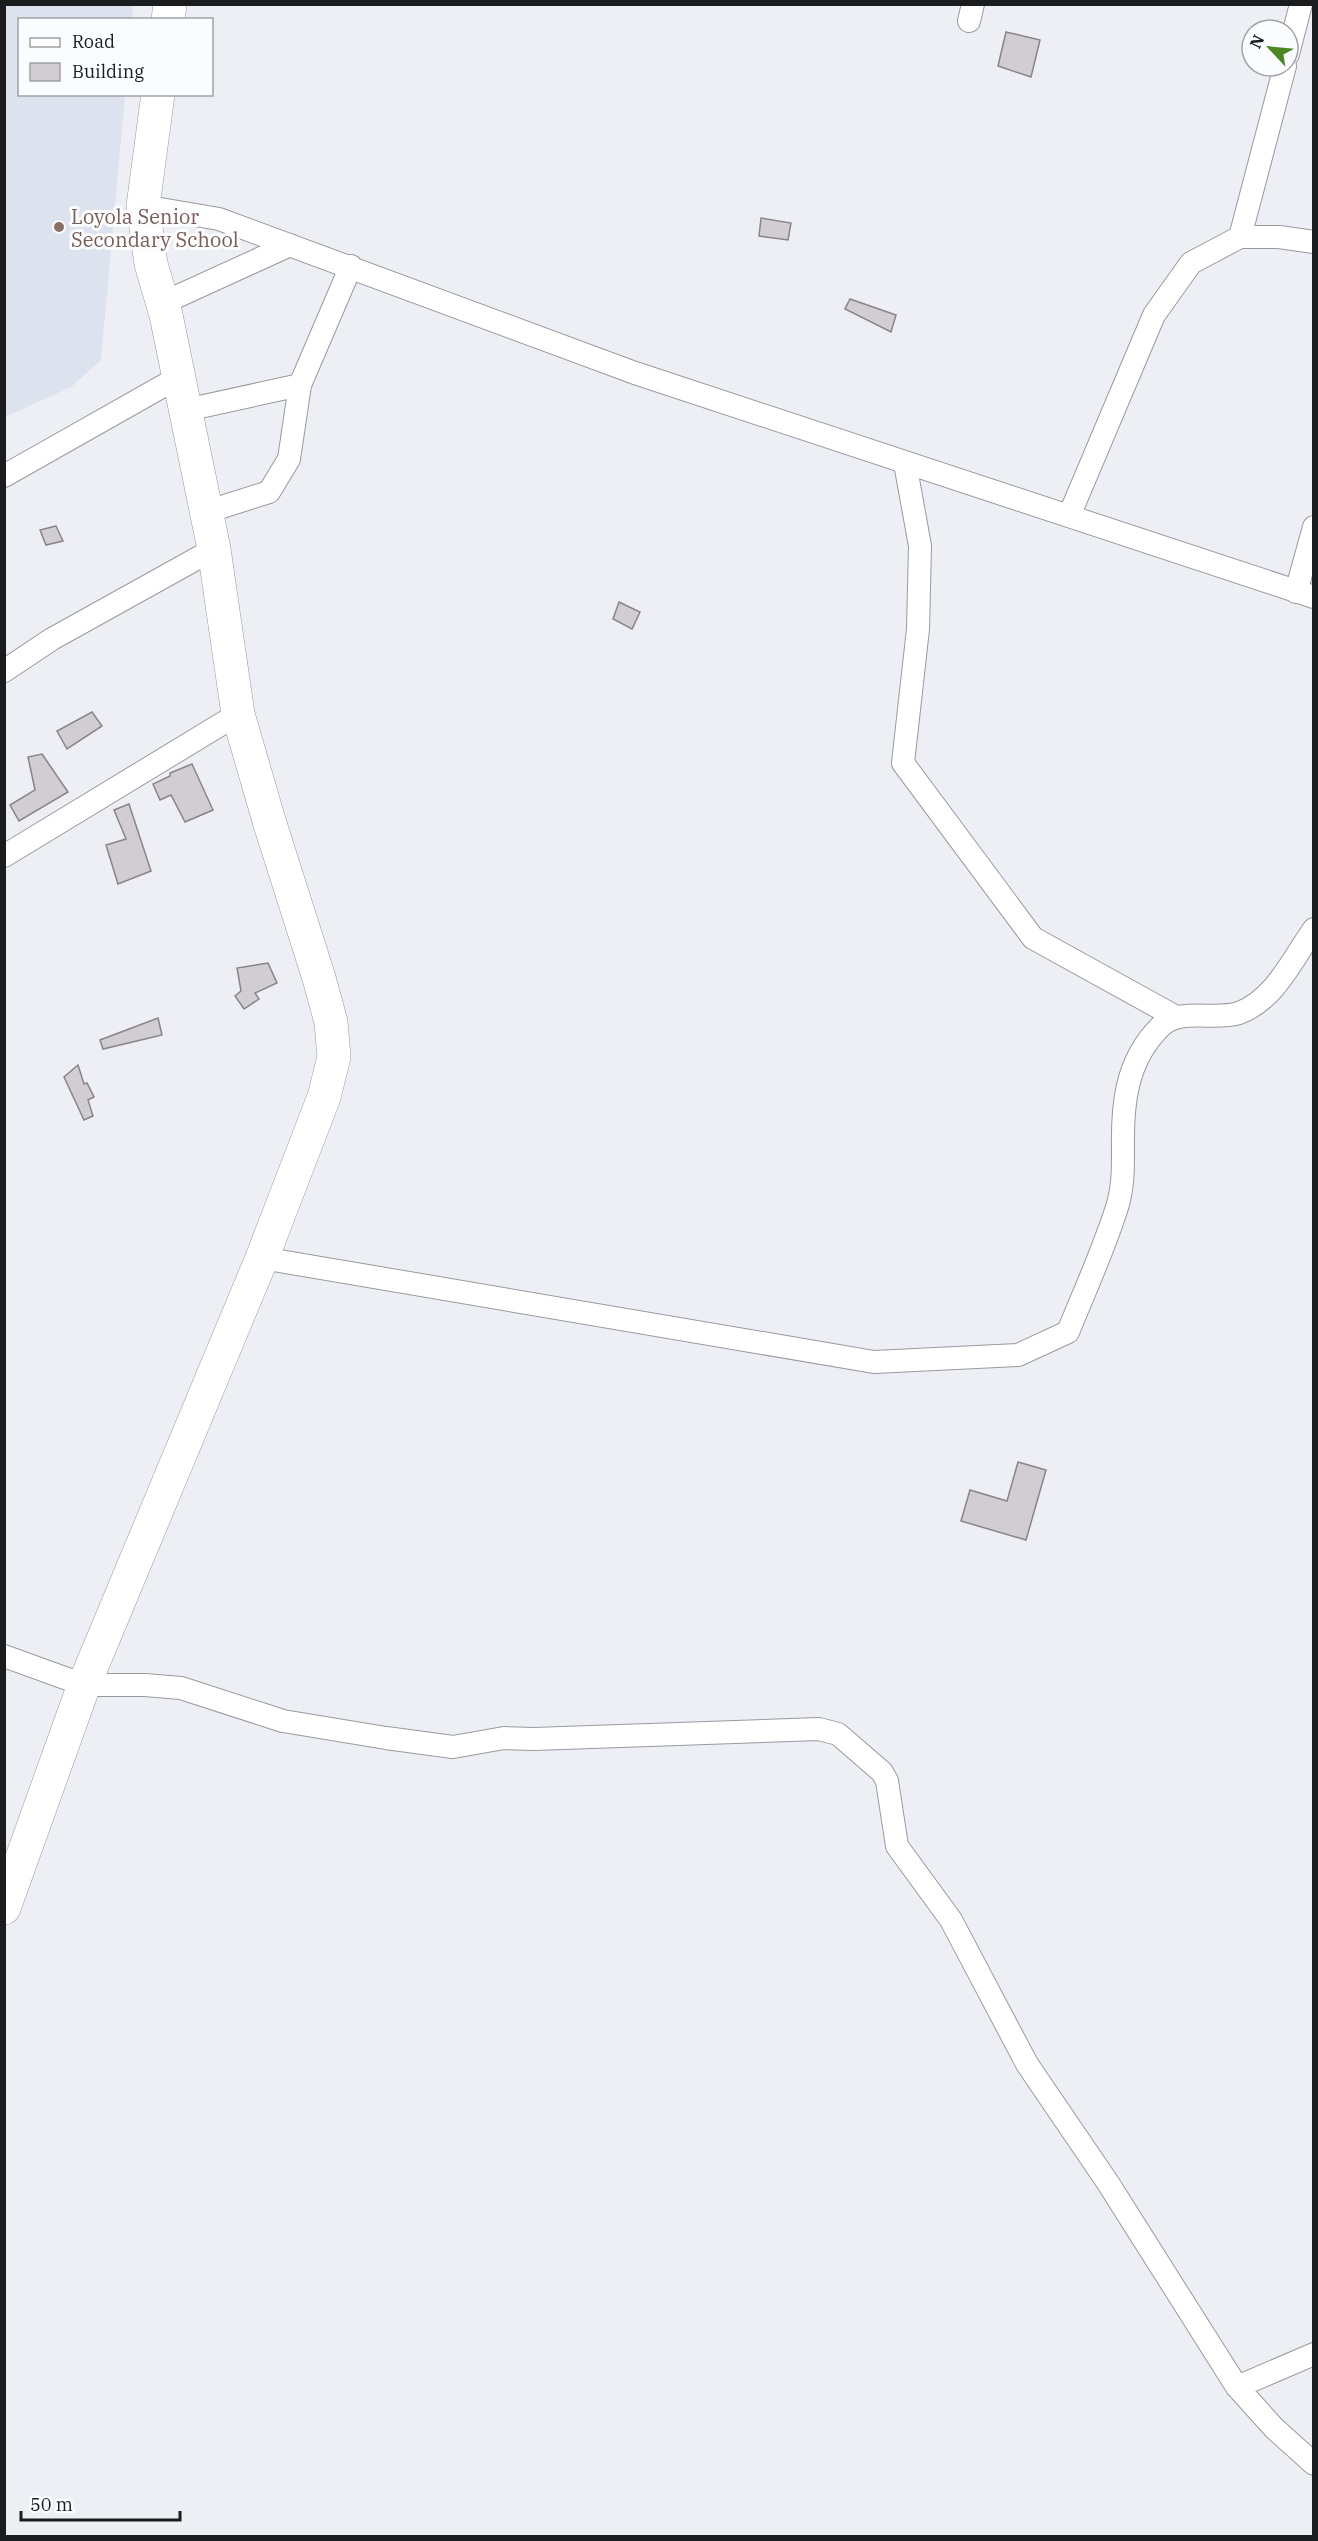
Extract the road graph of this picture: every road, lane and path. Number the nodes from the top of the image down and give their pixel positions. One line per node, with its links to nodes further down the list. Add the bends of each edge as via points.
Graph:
1 (1282, 78): 4 (street)
2 (158, 96): 3 (main road)
3 (143, 206): 6 (street, via 219,219); 8 (main road, via 151,264)
4 (1240, 237): 5 (street); 15 (street, via 1191,263 1154,315)
5 (1314, 242)
6 (290, 246): 7 (street); 8 (street)
7 (351, 266): 10 (street); 12 (street, via 635,373)
8 (163, 303): 9 (main road)
9 (179, 377): 11 (main road); 13 (street)
10 (300, 385): 11 (street); 14 (street, via 289,459 269,492)
11 (186, 410): 14 (main road)
12 (905, 463): 15 (street); 23 (street, via 920,546 918,629 903,763 1033,938)
13 (4, 476)
14 (206, 513): 17 (main road)
15 (1070, 516): 18 (street)
16 (1314, 527): 18 (street)
17 (214, 549): 19 (street, via 52,639); 20 (main road)
18 (1305, 594)
19 (4, 671)
20 (238, 714): 21 (street); 24 (main road, via 319,978 331,1022 334,1057 324,1096)
21 (4, 856)
22 (1314, 929): 23 (street, via 1278,983 1260,1001 1222,1016)
23 (1176, 1017): 24 (street, via 1161,1024 1129,1074 1123,1109 1123,1180 1118,1204 1068,1332 1018,1355 874,1362)
24 (262, 1258): 26 (main road)
25 (4, 1656): 26 (street)
26 (84, 1685): 27 (main road); 29 (street, via 181,1688 283,1721 453,1746 504,1738 819,1729 838,1734 882,1772 887,1781 897,1846 951,1920 1027,2064 1108,2182)
27 (4, 1908)
28 (1314, 2354): 29 (street)
29 (1237, 2387): 30 (street)
30 (1314, 2464)

